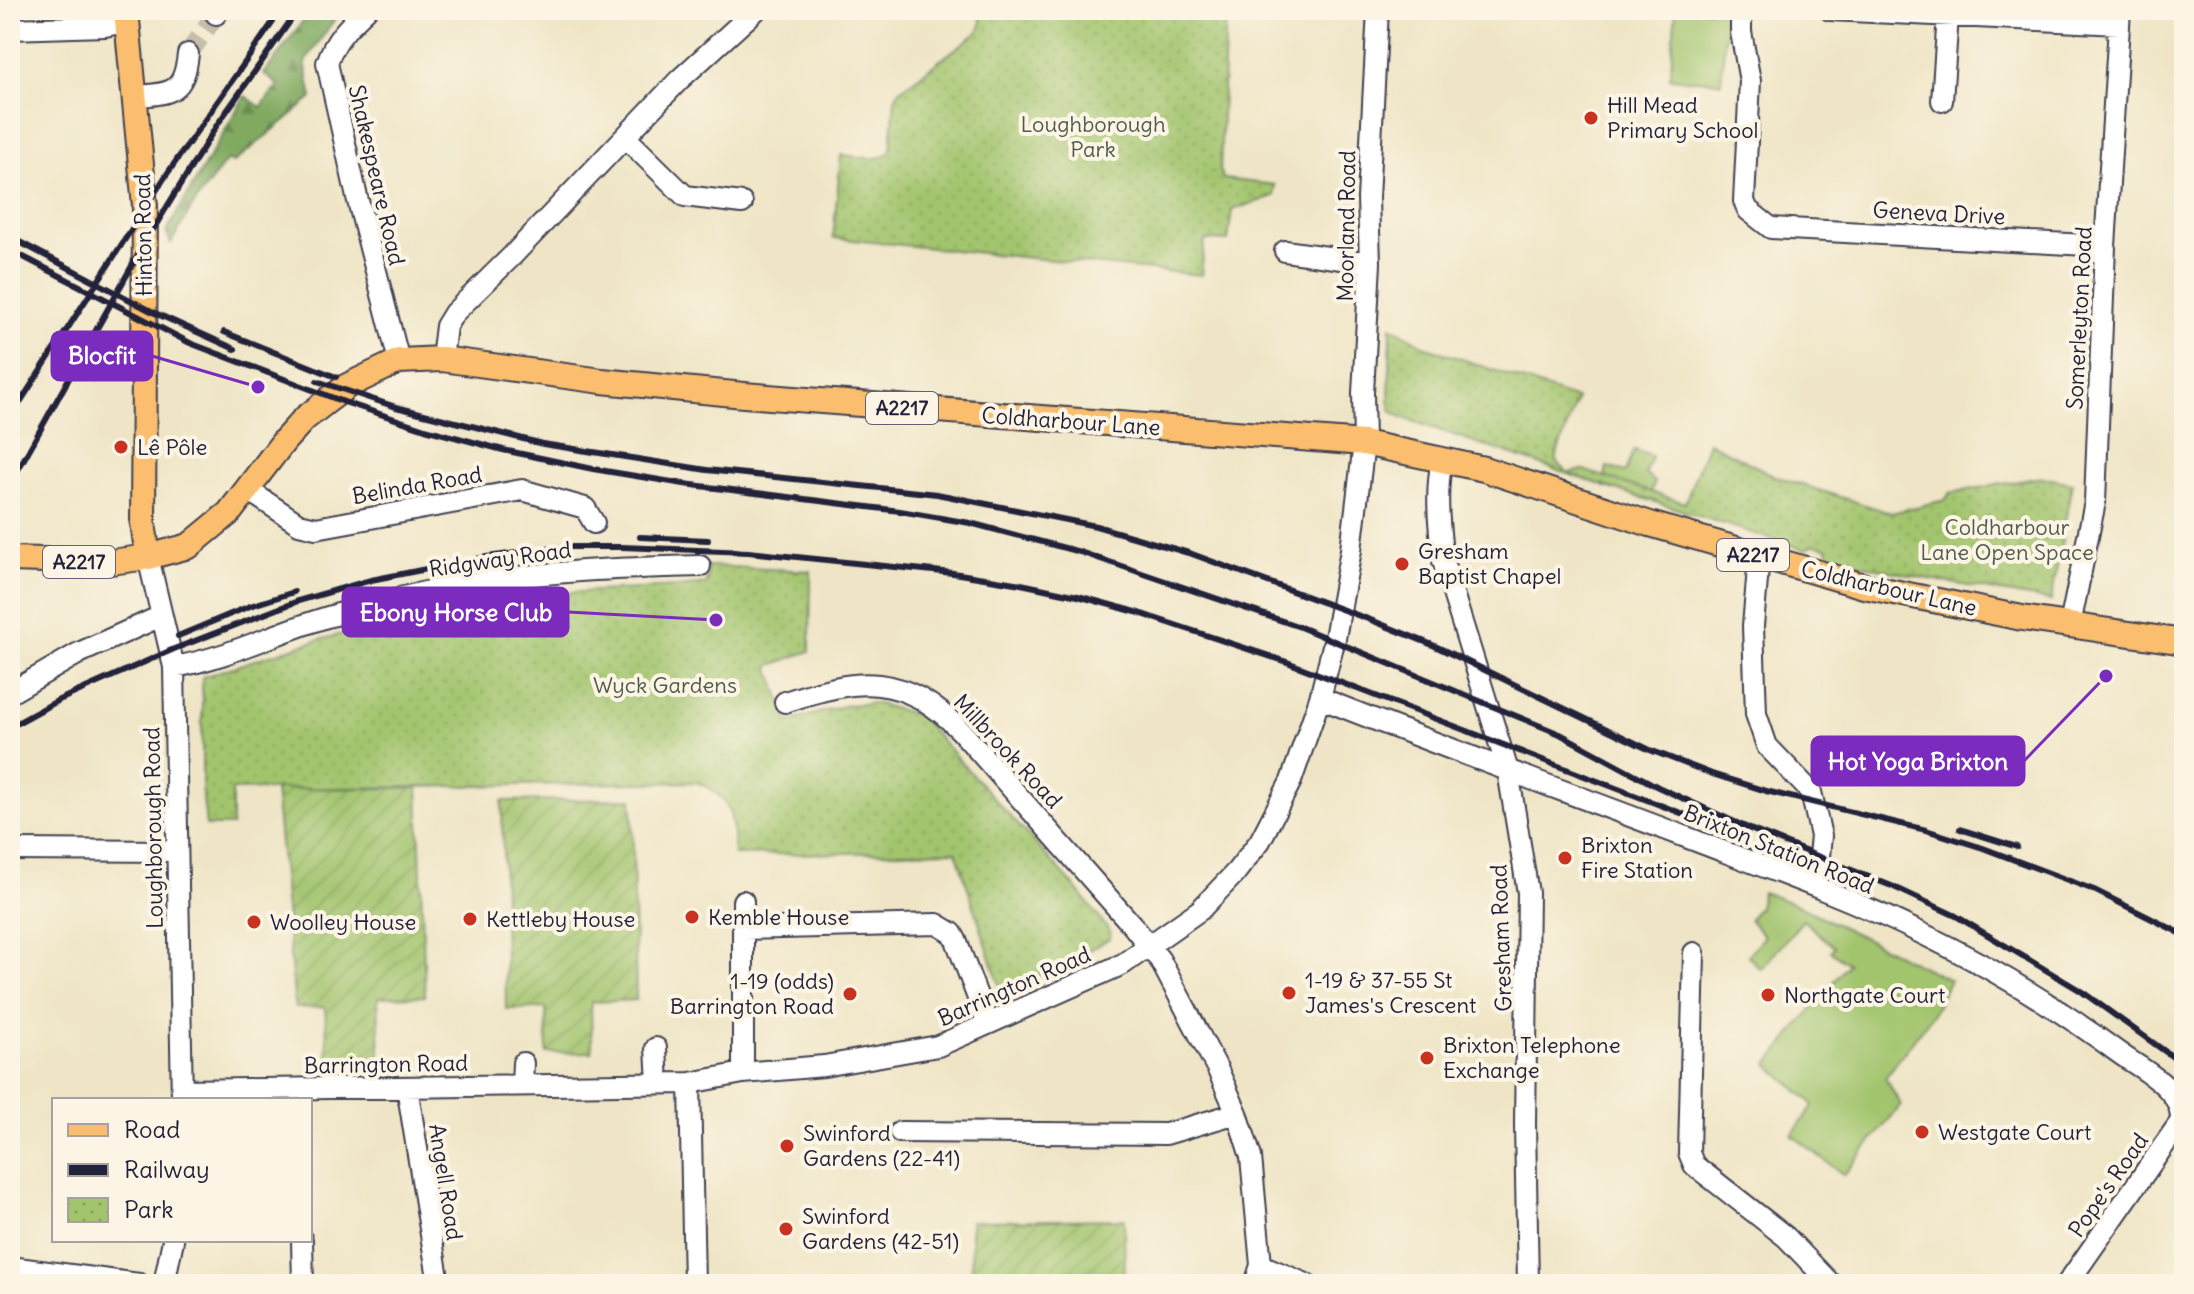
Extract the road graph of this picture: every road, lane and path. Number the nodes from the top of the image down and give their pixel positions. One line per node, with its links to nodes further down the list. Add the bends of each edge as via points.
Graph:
1 (366, 10): 19 (street, Shakespeare Road, via 341,34 327,63)
2 (756, 10): 13 (street, via 679,80)
3 (1378, 10): 17 (street, Moorland Road, via 1368,198)
4 (1741, 10): 15 (street, Geneva Drive, via 1750,81 1744,201 1771,228)
5 (1830, 10): 7 (street)
6 (126, 14): 9 (street, via 121,23 105,26); 11 (main road, Hinton Road)
7 (1948, 15): 8 (street); 12 (street)
8 (2119, 17): 15 (street, Somerleyton Road)
9 (10, 29)
10 (188, 54): 11 (street, via 178,87)
11 (136, 96): 24 (main road, Hinton Road, via 145,206 143,514)
12 (1942, 101)
13 (626, 138): 14 (street, via 685,196); 18 (street, via 454,313 446,326)
14 (742, 203)
15 (2105, 246): 29 (street, Somerleyton Road, via 2095,502)
16 (1285, 251): 17 (street)
17 (1370, 263): 20 (street, Moorland Road)
18 (442, 359): 19 (main road, Coldharbour Lane / A2217); 20 (main road, Coldharbour Lane / A2217, via 744,395)
19 (399, 361): 22 (main road, Coldharbour Lane / A2217, via 347,386 304,419)
20 (1364, 443): 21 (main road, Coldharbour Lane / A2217); 33 (street, Barrington Road, via 1345,587)
21 (1442, 459): 25 (main road, Coldharbour Lane / A2217); 35 (street, Gresham Road, via 1437,490 1443,561)
22 (248, 490): 23 (street, Belinda Road, via 299,524 316,528 522,490 585,508); 24 (main road, Coldharbour Lane / A2217, via 189,546)
23 (594, 523)
24 (148, 557): 26 (main road, Coldharbour Lane / A2217, via 88,562); 28 (street, Loughborough Road)
25 (1759, 557): 29 (main road, Coldharbour Lane / A2217, via 1864,586); 38 (street, via 1753,626 1756,714 1767,746 1811,792 1821,836)
26 (10, 559)
27 (700, 566): 31 (street, Ridgway Road, via 607,569 467,584 329,617)
28 (161, 616): 31 (street, Loughborough Road); 32 (street, via 79,653)
29 (2070, 625): 30 (main road, Coldharbour Lane / A2217)
30 (2184, 642)
31 (174, 667): 37 (street, Loughborough Road)
32 (10, 693)
33 (1320, 698): 35 (street, Brixton Station Road); 41 (street, Barrington Road, via 1291,781 1256,847 1200,910)
34 (785, 702): 41 (street, Millbrook Road, via 857,684 901,689 935,706)
35 (1508, 771): 38 (street, Brixton Station Road); 67 (street, Gresham Road, via 1528,893)
36 (10, 850): 37 (street)
37 (176, 851): 51 (street, Loughborough Road)
38 (1816, 887): 53 (street, Brixton Station Road, via 1923,934 2011,982 2165,1086)
39 (743, 901): 40 (street)
40 (743, 929): 43 (street, via 937,924 956,940); 46 (street)
41 (1149, 947): 43 (street, Barrington Road, via 1099,975); 54 (street, Millbrook Road)
42 (1694, 953): 68 (street, via 1689,1153 1694,1165 1786,1237)
43 (987, 1022): 46 (street, Barrington Road, via 938,1046 824,1066)
44 (656, 1048): 47 (street)
45 (523, 1063): 49 (street)
46 (743, 1073): 48 (street, Barrington Road)
47 (658, 1083): 48 (street, Barrington Road); 49 (street, Barrington Road)
48 (690, 1083): 65 (street)
49 (522, 1085): 50 (street, Barrington Road)
50 (407, 1087): 52 (street, Barrington Road); 64 (street, Angell Road)
51 (182, 1095): 52 (street, Barrington Road)
52 (297, 1095)
53 (2182, 1112): 69 (street, Pope's Road, via 2175,1131)
54 (1237, 1113): 55 (street, via 1166,1134); 59 (street, Millbrook Road, via 1251,1157)
55 (900, 1132)
56 (173, 1242): 62 (street)
57 (302, 1242): 63 (street)
58 (10, 1267): 60 (street)
59 (1258, 1274): 66 (street)
60 (38, 1277): 61 (street)
61 (139, 1284)
62 (164, 1284)
63 (303, 1284)
64 (439, 1284)
65 (694, 1284)
66 (1306, 1284)
67 (1528, 1284)
68 (1831, 1284)
69 (2067, 1284)

